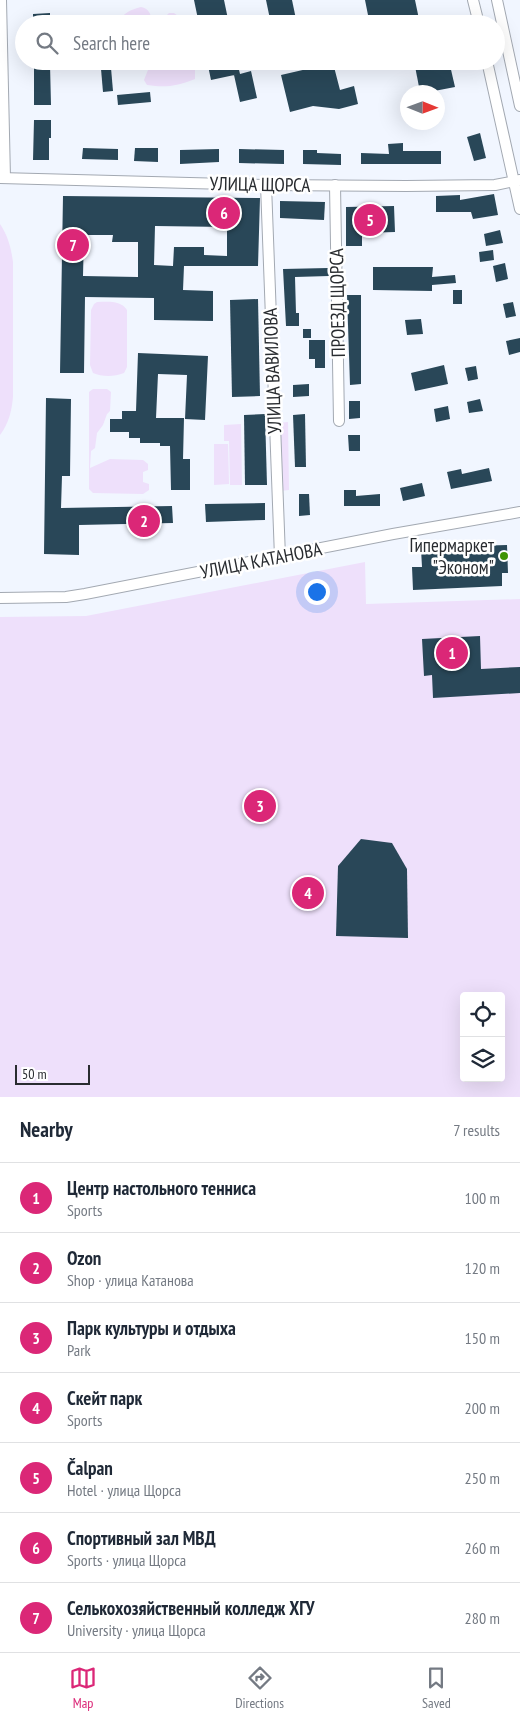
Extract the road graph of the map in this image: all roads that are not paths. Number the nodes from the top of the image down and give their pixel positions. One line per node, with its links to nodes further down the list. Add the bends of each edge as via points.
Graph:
1 (1, 0): 9 (street)
2 (473, 0): 4 (street)
3 (497, 0): 5 (street)
4 (476, 15)
5 (500, 15)
6 (505, 37): 8 (street)
7 (489, 70): 10 (street)
8 (520, 106)
9 (3, 178): 11 (street, УЛИЦА ЩОРСА)
10 (517, 181): 12 (street, УЛИЦА ЩОРСА, via 495,185); 13 (street)
11 (266, 185): 12 (street, УЛИЦА ЩОРСА); 16 (street, УЛИЦА ВАВИЛОВА)
12 (335, 185): 14 (street, ПРОЕЗД ЩОРСА)
13 (520, 209)
14 (340, 421)
15 (520, 512): 16 (street, УЛИЦА КАТАНОВА)
16 (280, 557): 17 (street, УЛИЦА КАТАНОВА, via 66,597)
17 (0, 598)

